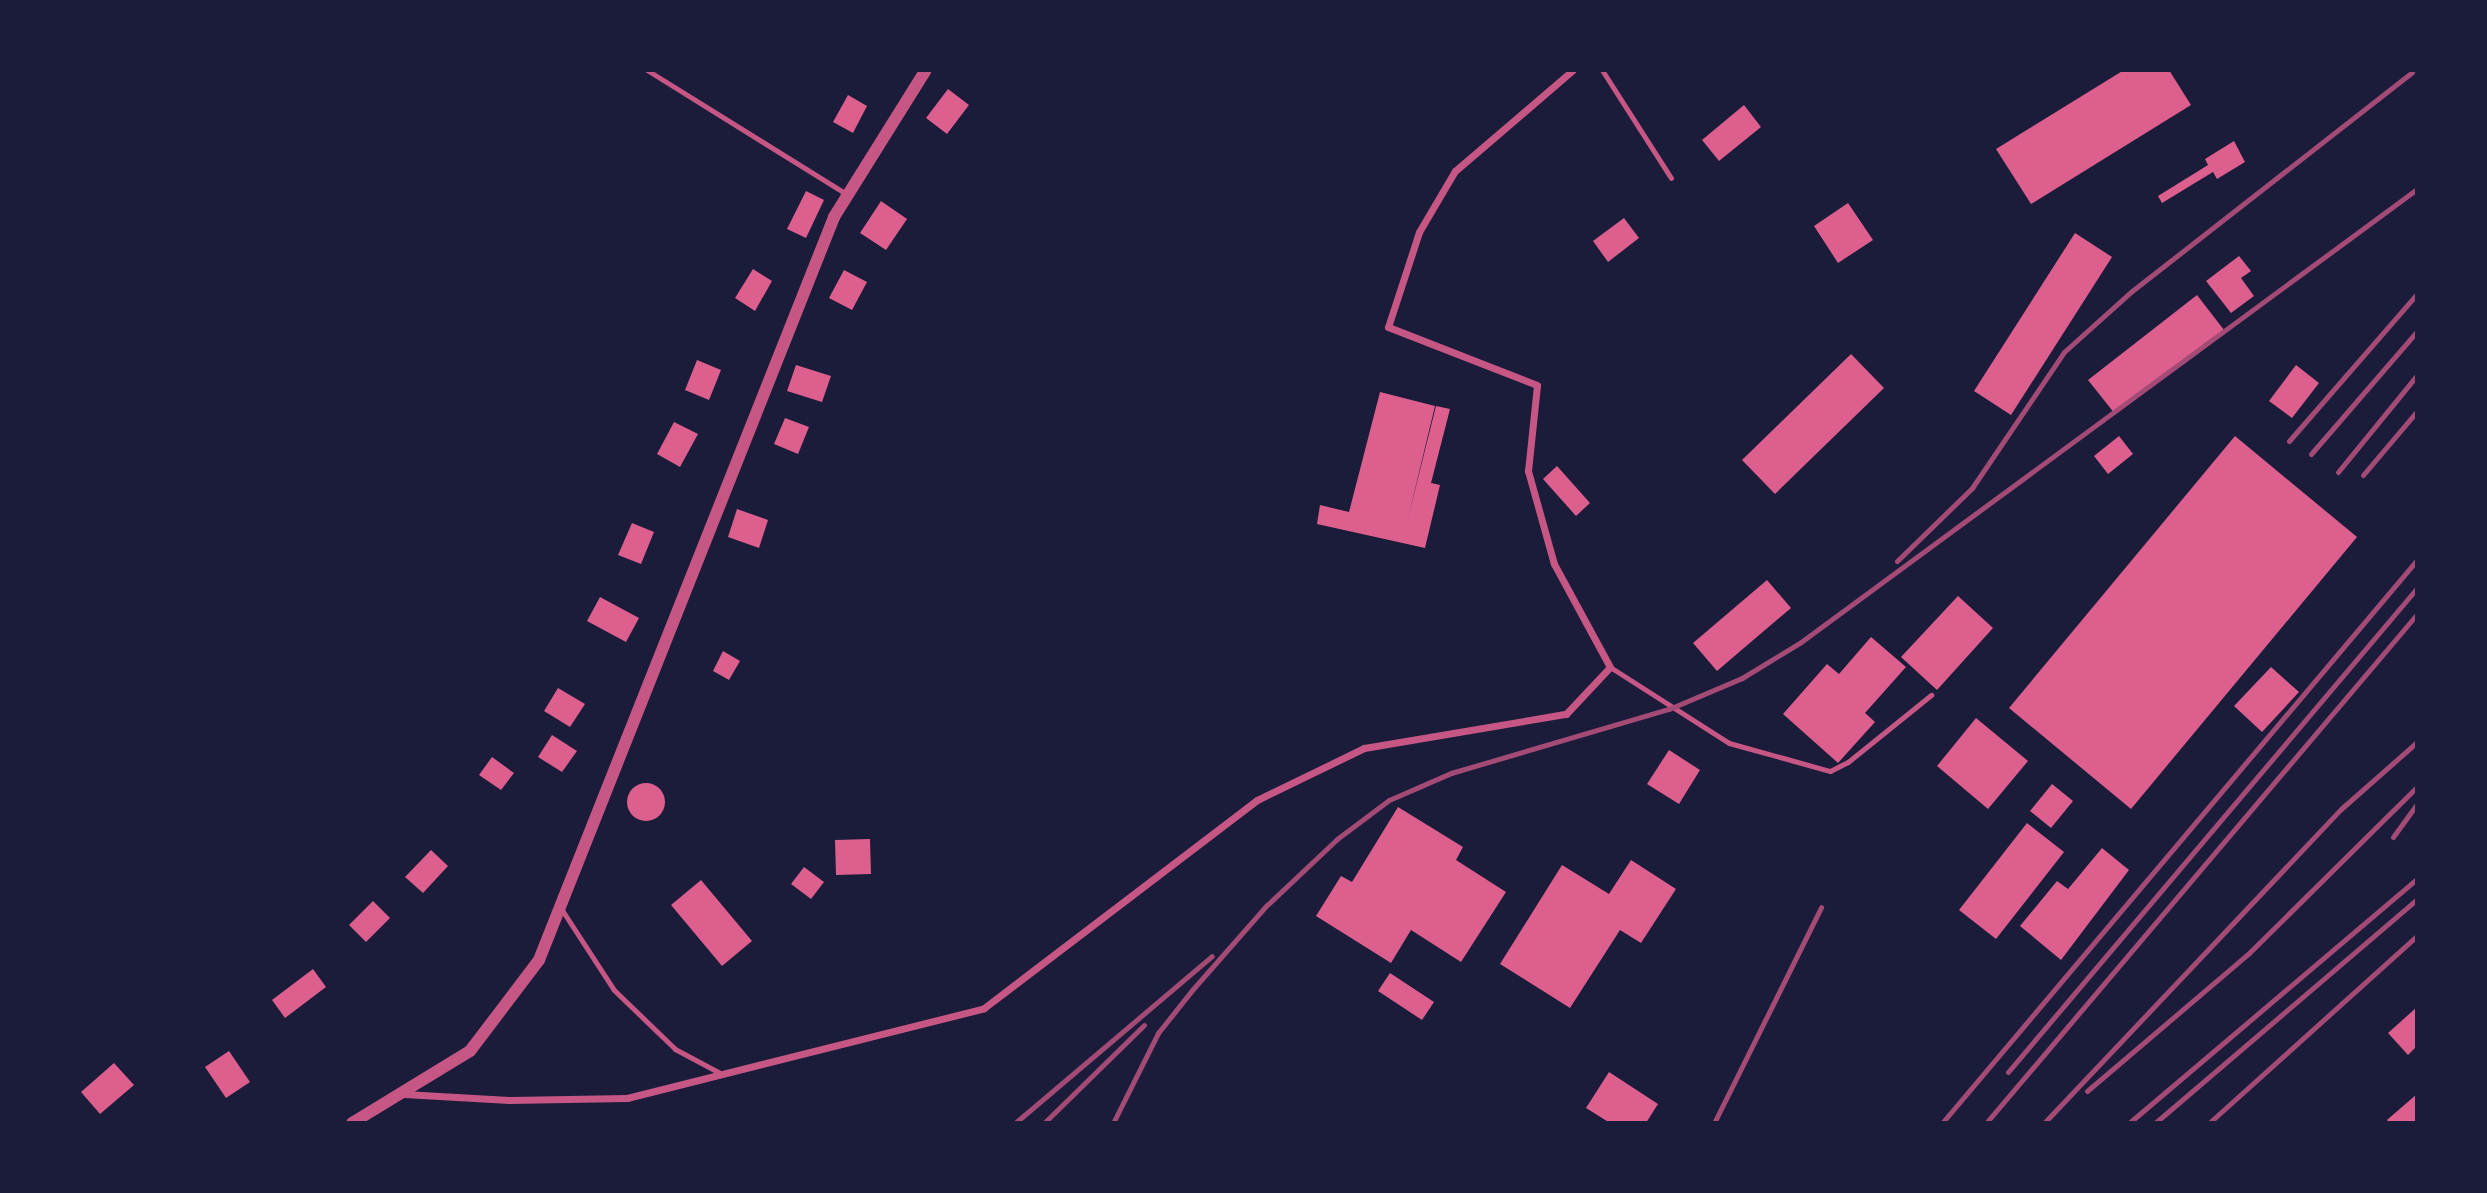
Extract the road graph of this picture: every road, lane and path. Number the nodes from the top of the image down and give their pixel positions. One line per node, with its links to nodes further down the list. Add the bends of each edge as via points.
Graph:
1 (647, 70): 6 (lane)
2 (926, 70): 6 (street)
3 (1573, 70): 7 (street, via 1455,171 1419,232 1388,327 1537,385 1528,471 1554,564)
4 (1602, 70): 5 (lane)
5 (1671, 178)
6 (848, 195): 9 (street, via 834,217)
7 (1610, 667): 8 (lane, via 1729,743 1830,771 1848,762); 10 (street, via 1566,714 1364,748 1257,800 984,1007)
8 (1931, 695)
9 (560, 907): 10 (lane, via 614,990 675,1049); 11 (street, via 539,960 470,1051)
10 (720, 1073): 11 (street, via 627,1098 509,1100)
11 (399, 1094): 12 (street)
12 (352, 1123)

